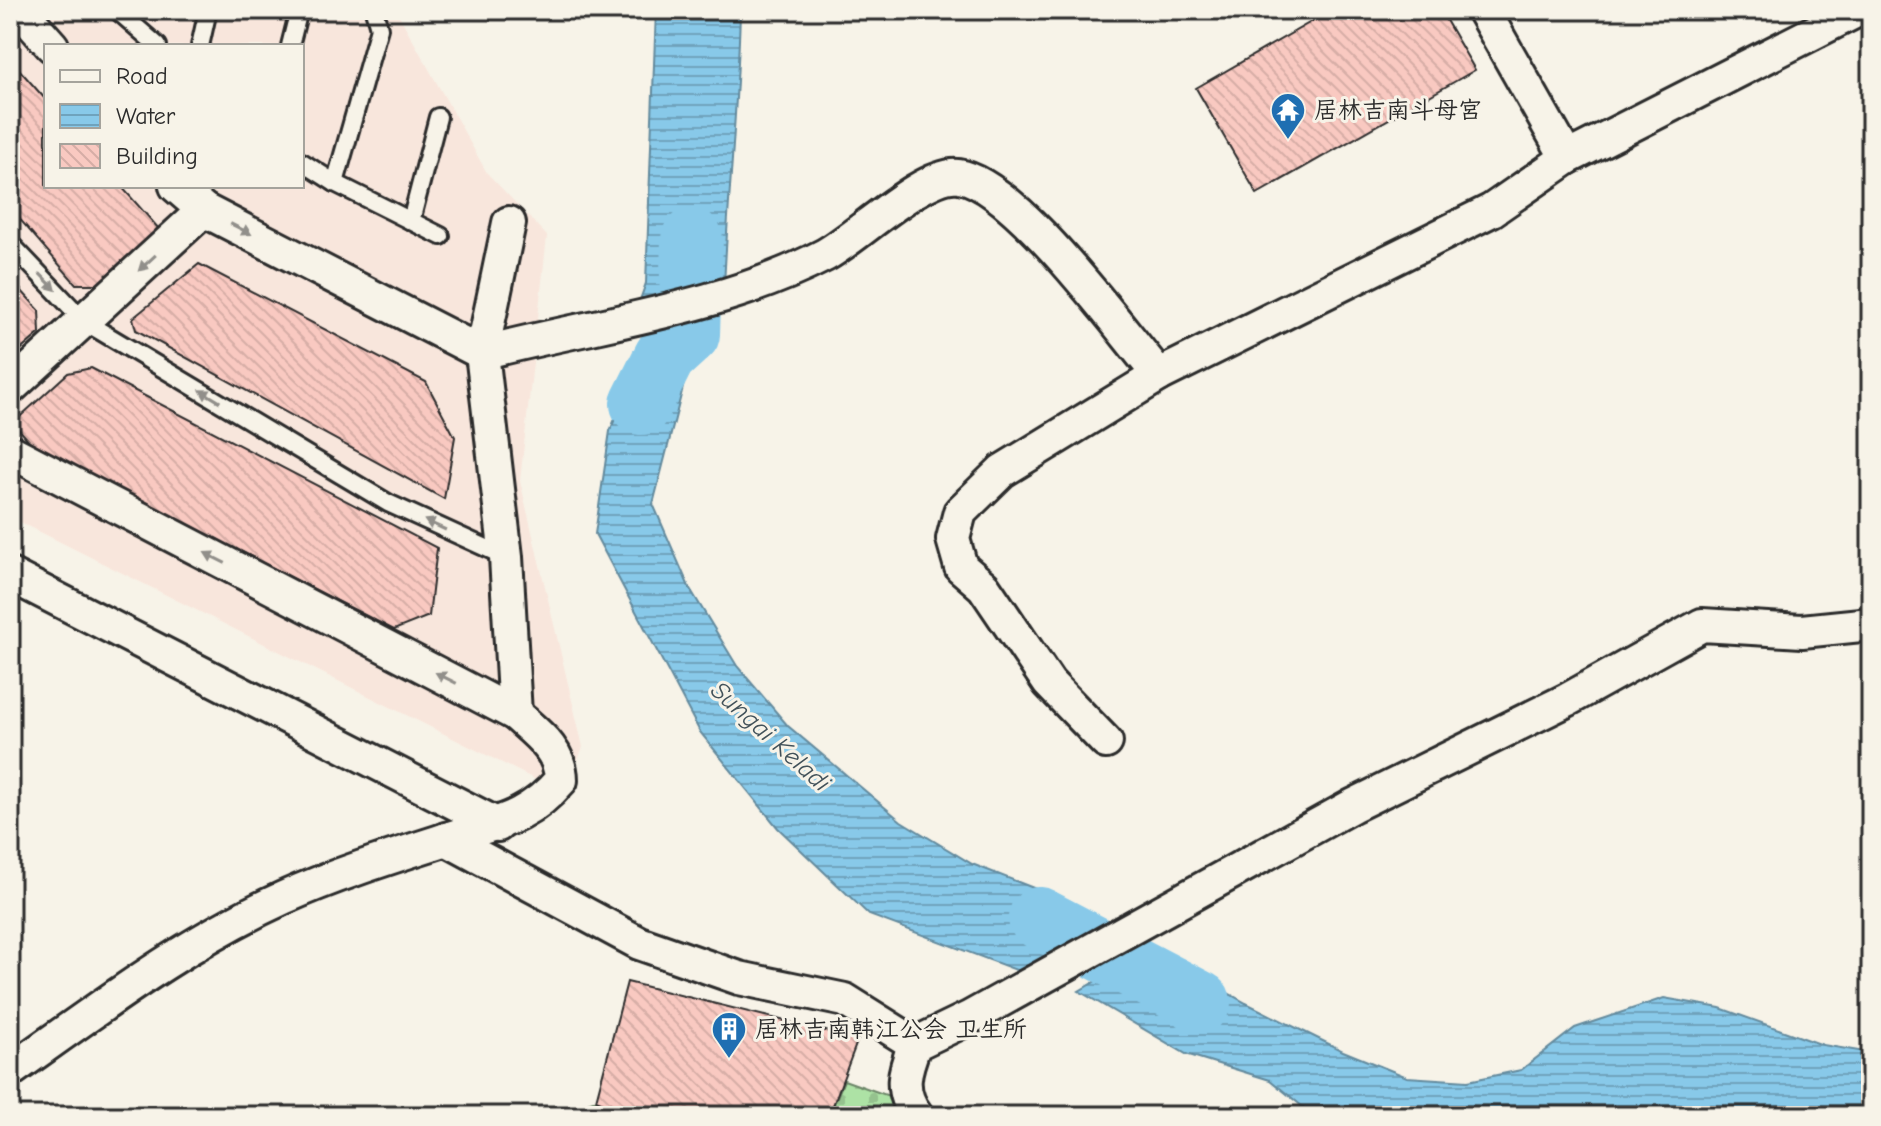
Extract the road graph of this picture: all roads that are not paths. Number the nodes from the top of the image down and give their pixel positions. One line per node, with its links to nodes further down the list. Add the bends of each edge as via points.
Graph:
1 (208, 10): 8 (lane)
2 (299, 10): 9 (lane)
3 (374, 10): 13 (lane, via 379,28)
4 (1483, 10): 11 (street)
5 (1858, 10): 11 (street)
6 (117, 11): 7 (lane)
7 (156, 44)
8 (200, 44)
9 (290, 44)
10 (438, 117): 15 (lane)
11 (1567, 158): 21 (street, via 1492,210)
12 (304, 163): 13 (lane)
13 (335, 183): 15 (lane)
14 (188, 194): 19 (street, one-way to 19); 20 (street, one-way to 20)
15 (411, 221): 17 (lane)
16 (509, 223): 20 (street)
17 (441, 236)
18 (10, 243): 19 (lane, one-way to 19)
19 (85, 322): 22 (street); 24 (lane, one-way to 19, via 388,503)
20 (482, 353): 21 (street, via 746,289 836,249 933,179 957,175 987,186 1026,220); 24 (street)
21 (1159, 375): 28 (street, via 1002,471 960,512 953,539 961,567 984,587 1049,683)
22 (10, 388)
23 (12, 456): 27 (street, one-way to 23)
24 (506, 557): 27 (street)
25 (10, 575): 29 (street)
26 (1871, 624): 31 (street, via 1802,631 1702,625 1567,700 1352,806)
27 (515, 714): 29 (street, via 545,741 561,764 561,780 541,803)
28 (1106, 742)
29 (498, 825): 30 (street)
30 (446, 839): 31 (street, via 639,943 739,978 845,1000); 32 (street, via 286,896 202,938)
31 (915, 1044): 33 (street, via 903,1075 906,1102)
32 (10, 1071)
33 (917, 1116)

